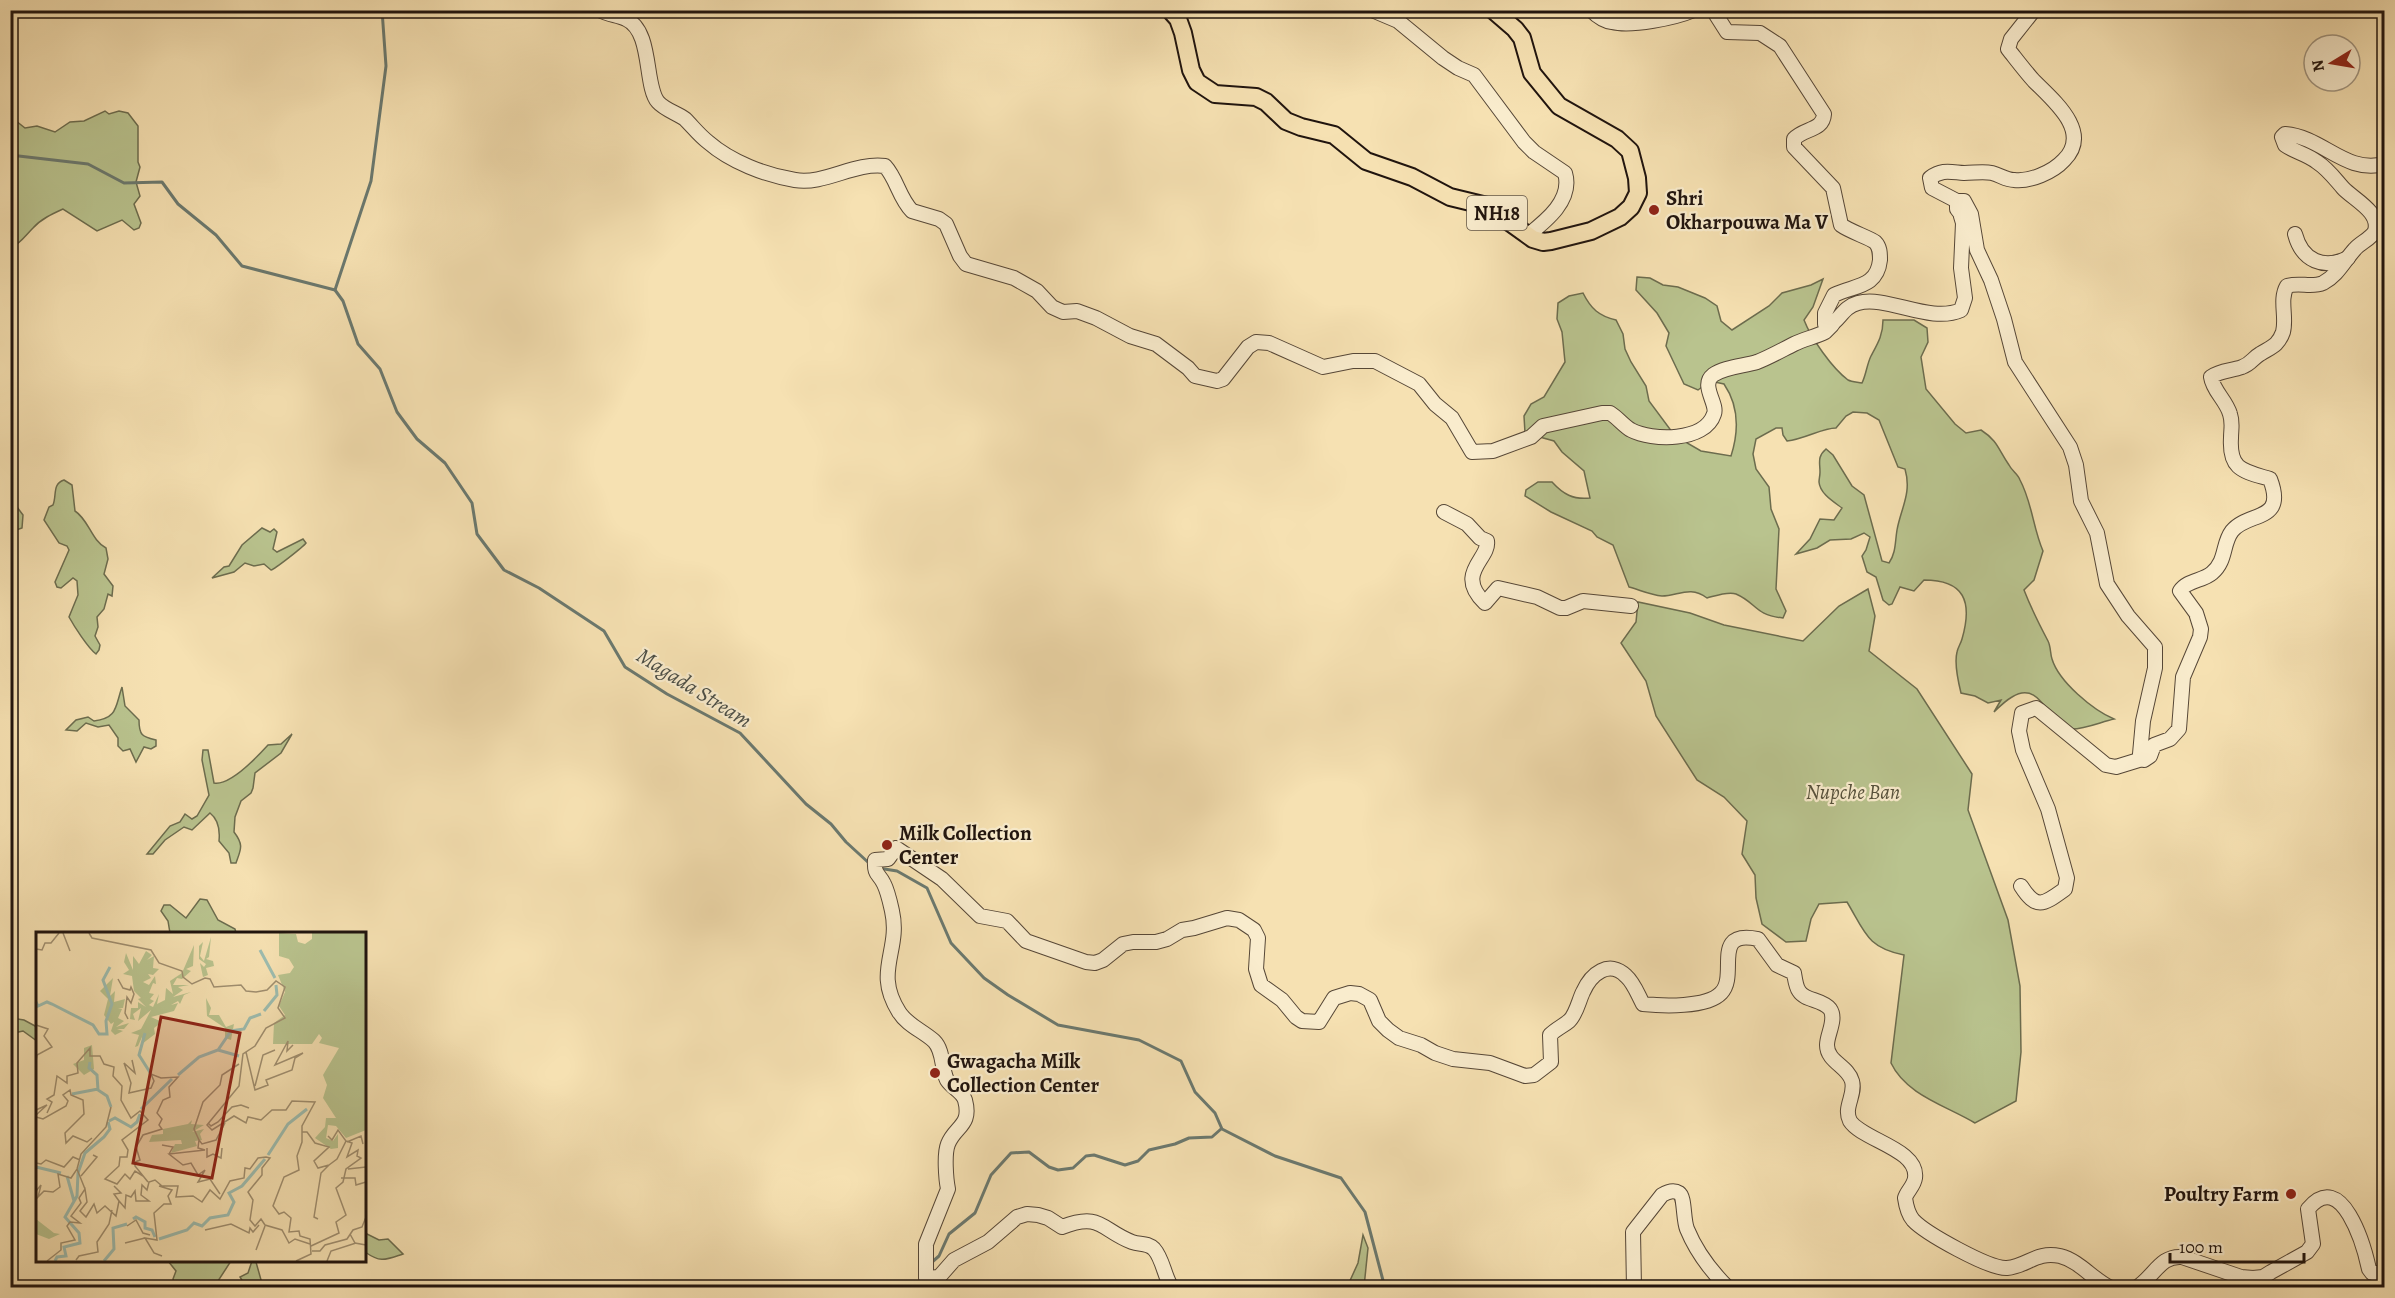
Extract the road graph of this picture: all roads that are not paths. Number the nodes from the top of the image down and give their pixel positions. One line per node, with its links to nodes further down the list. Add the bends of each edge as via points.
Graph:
1 (600, 10): 14 (street, via 628,19 637,31 658,101 742,164 796,181 854,168 885,166 912,211 946,224 966,264 1014,278 1037,291 1052,307 1063,312 1077,311 1156,344 1195,376 1207,380 1223,379 1256,342 1323,367 1353,361 1375,362 1419,384 1452,418 1472,452 1493,451 1531,437 1543,426 1602,413 1610,413 1636,432 1669,438 1686,435 1704,427 1714,415 1709,388 1713,375 1759,361 1825,332)
2 (1170, 10): 12 (main road, NH18, via 1183,33 1191,70 1204,88 1215,94 1256,97 1286,121 1334,135 1366,160 1450,197 1486,206)
3 (1372, 10): 12 (street, via 1398,21 1443,58 1474,75 1524,142 1565,173 1568,186 1564,196)
4 (1493, 10): 12 (main road, NH18, via 1522,38 1528,64 1544,89 1559,106 1609,134 1630,151 1637,178 1638,193 1620,217 1591,231 1558,239 1543,242)
5 (1591, 10): 6 (street, via 1614,23 1657,20)
6 (1694, 10)
7 (1713, 10): 14 (street, via 1727,32 1760,33 1780,46 1824,114 1819,126 1797,135 1794,147 1833,188 1841,225 1878,246 1880,265 1873,279 1834,295 1824,319 1825,324)
8 (2034, 10): 10 (street, via 2011,39 2008,49 2062,109 2073,130 2074,147 2056,167 2016,181 1992,173 1948,170 1930,178 1932,188)
9 (2385, 164): 13 (street, via 2359,166 2298,136 2282,137 2285,145 2337,179 2371,214 2374,233)
10 (1957, 201): 14 (street, via 1963,223 1961,268 1965,298 1961,310 1943,315 1863,302 1844,310); 17 (street, via 1964,201 1969,208 1977,250 1996,293 2015,362 2070,447 2081,501 2097,533 2107,584 2127,616 2156,647 2143,721)
11 (2295, 234): 13 (street, via 2300,249 2314,260 2331,264)
12 (1527, 236)
13 (2348, 258): 17 (street, via 2337,273 2321,284 2287,286 2283,297 2284,328 2274,347 2252,363 2211,377 2233,425 2230,447 2234,463 2242,470 2270,479 2274,499 2257,519 2231,531 2224,556 2210,575 2180,591 2196,614 2200,637 2183,677 2179,729 2170,739 2154,745 2150,756)
14 (1832, 325)
15 (1444, 512): 16 (street, via 1487,541 1487,549 1472,574 1477,593 1485,603 1498,588 1537,597 1560,608 1583,601)
16 (1631, 606)
17 (2142, 759): 18 (street, via 2116,767 2106,765 2036,708 2022,713 2019,731 2023,750 2048,809 2067,878 2065,890 2046,902 2029,899)
18 (2021, 886)
19 (2385, 1273): 24 (street, via 2372,1273 2356,1226 2343,1208 2328,1197 2315,1201 2308,1209 2313,1244 2307,1252 2264,1277 2241,1276 2175,1256 2168,1257)
20 (1172, 1287): 23 (street, via 1150,1246 1131,1242 1100,1223 1084,1220 1062,1227 1048,1218 1027,1214 1017,1216 988,1242 954,1260 939,1277 926,1278 926,1244 948,1189 947,1146 964,1124 967,1111 964,1097 947,1080 937,1045 899,1012 888,987 887,966 895,933 875,860 888,859 896,848 942,879 981,916 1007,921 1026,941 1086,962 1103,960 1123,944 1156,942 1182,930 1227,918 1239,920 1254,930 1258,938 1256,969 1261,986 1302,1021 1319,1022 1334,999 1359,994 1370,1000 1380,1021 1399,1038 1453,1059 1490,1063 1525,1076 1534,1075 1551,1062 1550,1035 1569,1021 1587,982 1600,971 1619,970 1643,1004 1705,1001 1723,992 1731,944 1737,939 1758,939 1778,965 1794,974 1804,996 1829,1009 1829,1053 1852,1079 1854,1091 1848,1115 1856,1129 1883,1142 1914,1167 1914,1182 1905,1198 1912,1218 1960,1251 1995,1267 2013,1267 2039,1255 2056,1256 2074,1262)
21 (1634, 1287): 22 (street, via 1633,1232 1662,1195 1675,1191 1684,1200 1683,1216 1688,1230 1707,1264)
22 (1728, 1287)
23 (2111, 1287)
24 (2136, 1287)

